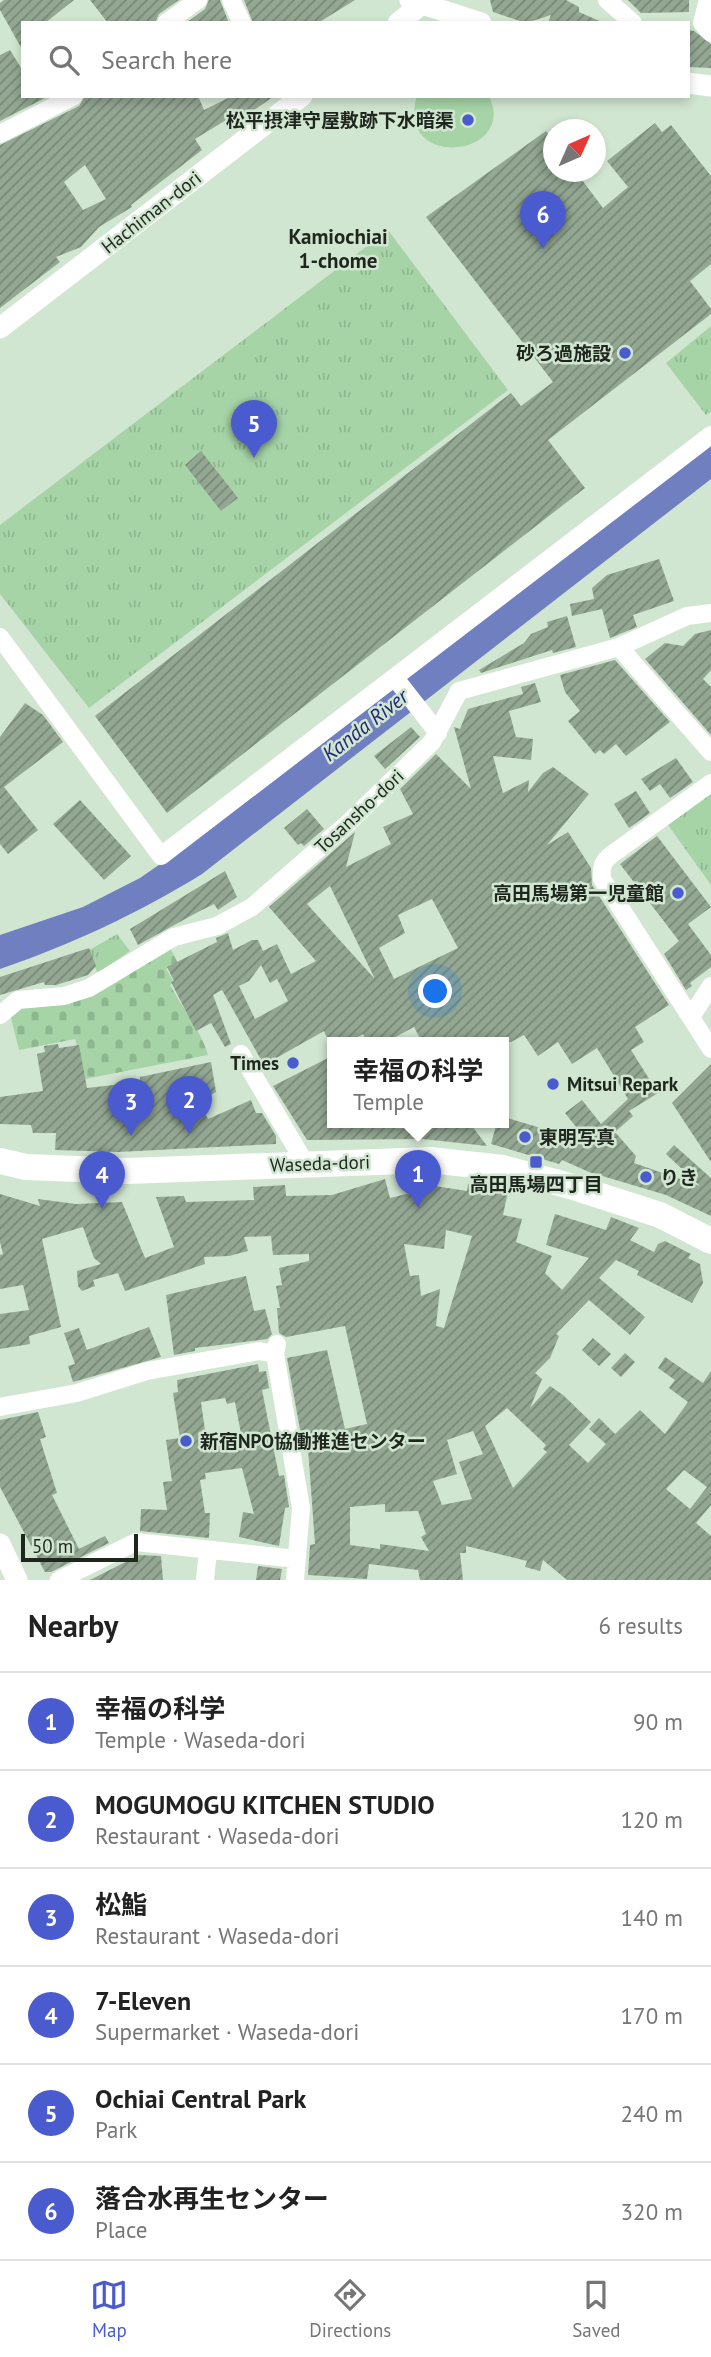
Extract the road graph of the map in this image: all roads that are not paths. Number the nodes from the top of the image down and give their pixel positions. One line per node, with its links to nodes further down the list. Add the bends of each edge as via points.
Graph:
1 (198, 0): 6 (street)
2 (231, 0): 7 (street)
3 (607, 0): 10 (street)
4 (708, 0): 11 (street)
5 (416, 2): 8 (street); 9 (street)
6 (169, 21)
7 (241, 21)
8 (400, 21)
9 (475, 21)
10 (631, 21)
11 (703, 26)
12 (690, 83): 13 (street)
13 (711, 86)
14 (70, 98): 16 (street)
15 (299, 98): 17 (street, Hachiman-dori)
16 (0, 134)
17 (0, 328)
18 (711, 435): 22 (street)
19 (711, 613): 21 (street, Tosansho-dori, via 687,616)
20 (0, 637): 22 (street, via 161,856)
21 (619, 646): 23 (street, Tosansho-dori, via 460,691); 24 (street)
22 (398, 682): 23 (street)
23 (438, 733): 27 (street, Tosansho-dori, via 346,824 236,918 174,937 89,988 64,996 18,1000)
24 (711, 752)
25 (711, 783): 28 (street, via 611,855 601,870 602,879)
26 (711, 986): 28 (street)
27 (0, 1014)
28 (691, 1017): 29 (street)
29 (711, 1049)
30 (242, 1054): 32 (street)
31 (0, 1161): 32 (main road, Waseda-dori, via 79,1171)
32 (305, 1164): 33 (main road, Waseda-dori, via 430,1160 503,1168 634,1206)
33 (711, 1241)
34 (0, 1407): 37 (street, via 77,1393 147,1371 276,1349 301,1508)
35 (0, 1544): 38 (street)
36 (208, 1550): 37 (street); 39 (street, via 136,1542); 40 (street)
37 (297, 1559): 41 (street)
38 (17, 1580)
39 (59, 1580)
40 (205, 1580)
41 (295, 1580)

